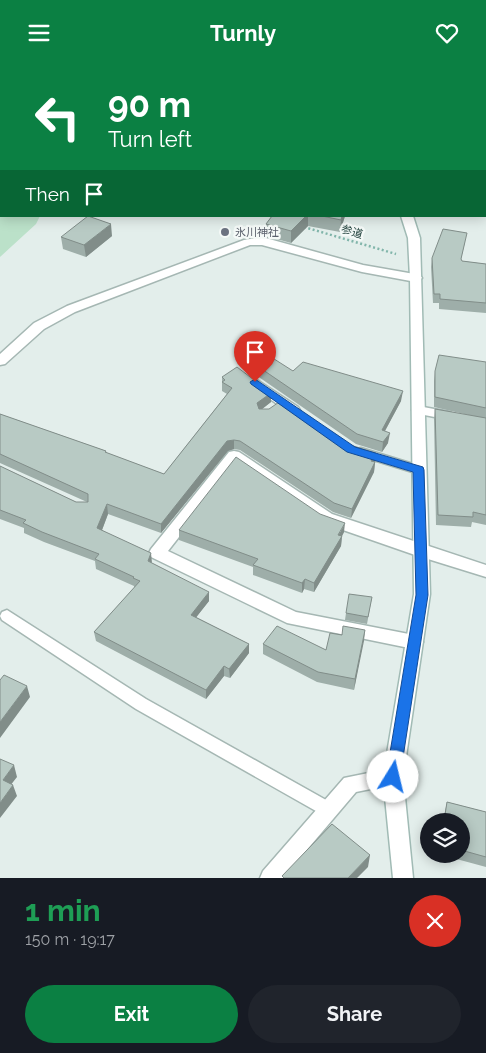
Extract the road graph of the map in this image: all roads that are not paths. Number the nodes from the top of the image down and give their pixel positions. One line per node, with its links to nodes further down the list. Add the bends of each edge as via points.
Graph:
1 (408, 217): 2 (street, via 414,238)
2 (416, 278): 3 (street, via 362,268 262,241 248,242 71,309 39,326); 7 (street)
3 (0, 361)
4 (248, 377): 5 (lane)
5 (282, 402): 6 (lane); 8 (lane)
6 (270, 410)
7 (418, 410): 9 (lane); 11 (street)
8 (305, 418)
9 (466, 419)
10 (351, 449): 11 (lane)
11 (419, 470): 12 (street)
12 (421, 551): 13 (street); 15 (street, via 422,595); 15 (street, via 326,518 234,456 157,553 293,618)
13 (486, 571)
14 (6, 616): 17 (lane, via 141,704)
15 (414, 641): 16 (street)
16 (393, 777): 17 (street, via 351,784); 19 (street)
17 (328, 809): 18 (street)
18 (270, 878)
19 (403, 878)

